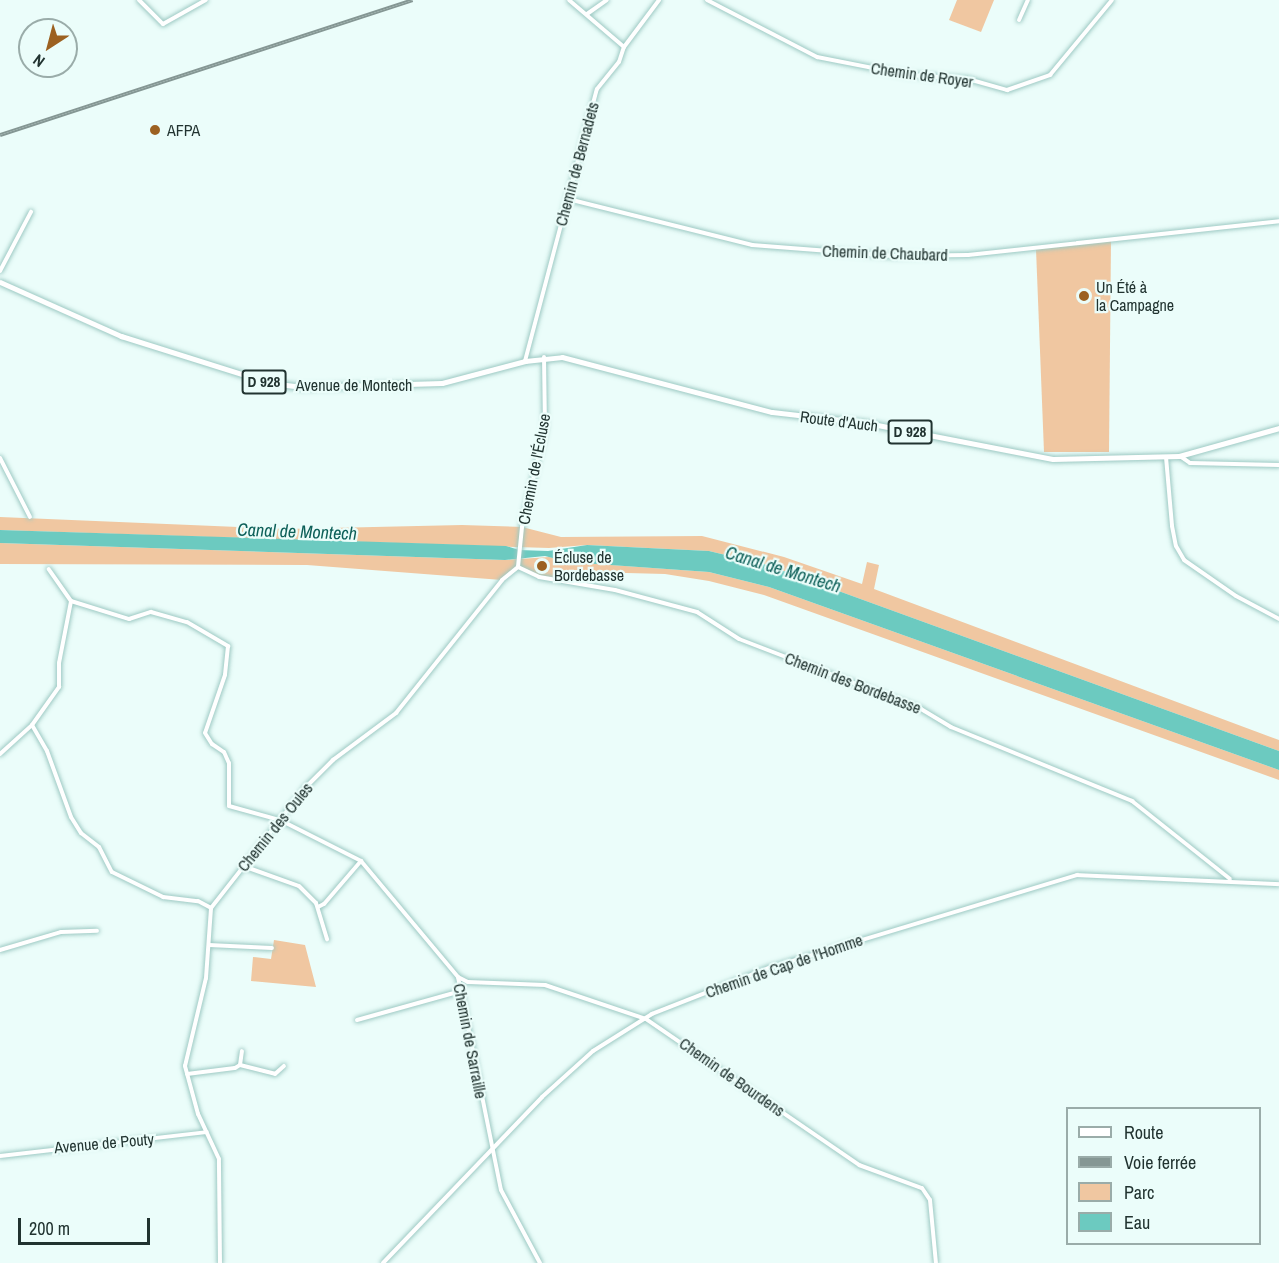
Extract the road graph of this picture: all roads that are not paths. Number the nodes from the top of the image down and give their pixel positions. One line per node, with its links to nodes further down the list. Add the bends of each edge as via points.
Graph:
1 (139, 0): 2 (street, via 160,23)
2 (206, 0)
3 (569, 0): 9 (street)
4 (607, 0): 9 (street)
5 (659, 0): 11 (street)
6 (707, 0): 8 (street, Chemin de Royer, via 817,57 909,75 968,79 1007,90 1050,75)
7 (1028, 0): 10 (street)
8 (1112, 0)
9 (587, 14): 11 (street)
10 (1019, 20)
11 (624, 47): 12 (street, Chemin de Bernadets, via 619,62 597,89)
12 (568, 199): 14 (street, Chemin de Chaubard, via 752,245 894,256 968,255); 18 (street, Chemin de Bernadets)
13 (31, 212): 15 (street)
14 (1279, 221)
15 (0, 271)
16 (0, 282): 18 (main road, Avenue de Montech / D 928, via 121,336 270,383 305,387 442,383)
17 (544, 357): 18 (main road, Avenue de Montech / D 928); 21 (main road, Route d'Auch / D 928, via 608,366 772,412 867,423 1016,454 1090,460); 25 (street, Chemin de l'Écluse, via 545,428)
18 (525, 361)
19 (1279, 429): 20 (main road, Route d'Auch / D 928)
20 (1179, 456): 21 (main road, Route d'Auch / D 928); 23 (street, via 1190,463)
21 (1166, 457): 28 (street, via 1172,526 1184,560 1236,596)
22 (0, 458): 24 (street)
23 (1279, 465)
24 (30, 517)
25 (518, 567): 31 (street, Chemin des Oules, via 502,580 402,707 318,774); 34 (street, Chemin des Bordebasse, via 539,578 615,590 697,612 739,639 921,709 951,727 1132,801)
26 (50, 569): 27 (street)
27 (71, 601): 29 (street, via 59,663 59,687); 31 (street, Chemin de Sarraille, via 129,619 151,612 160,614 187,622 228,646 225,675 205,733 229,763 229,806)
28 (1279, 619)
29 (32, 725): 30 (street); 37 (street, via 47,751 70,817 81,833 99,847 112,872 163,897 198,901)
30 (0, 754)
31 (280, 820): 32 (street, Chemin de Sarraille); 33 (street, Chemin des Oules)
32 (361, 861): 36 (street); 43 (street, Chemin de Sarraille)
33 (243, 866): 36 (street, via 295,883); 37 (street, Chemin des Oules)
34 (1231, 879): 35 (street, Chemin de Cap de l'Homme); 45 (street, Chemin de Cap de l'Homme, via 1077,875 769,968)
35 (1279, 884)
36 (318, 906): 39 (street)
37 (211, 908): 40 (street)
38 (97, 931): 42 (street, via 61,932)
39 (327, 939)
40 (209, 945): 41 (street); 50 (street, via 206,978 187,1047)
41 (272, 948)
42 (0, 950)
43 (458, 977): 44 (street, Chemin de Sarraille); 45 (street, Chemin de Bourdens, via 468,982 545,985)
44 (460, 991): 46 (street); 52 (street, Chemin de Sarraille)
45 (646, 1019): 52 (street, Chemin de Cap de l'Homme, via 593,1051); 57 (street, Chemin de Bourdens, via 859,1165 922,1188 930,1200)
46 (357, 1020)
47 (242, 1051): 48 (street)
48 (240, 1065): 49 (street, via 274,1074); 50 (street, via 232,1070)
49 (284, 1066)
50 (187, 1074): 51 (street)
51 (207, 1132): 53 (street, Avenue de Pouty); 54 (street, via 219,1159 222,1180)
52 (490, 1153): 55 (street, Chemin de Cap de l'Homme); 56 (street, Chemin de Sarraille, via 501,1190)
53 (0, 1156)
54 (220, 1263)
55 (383, 1263)
56 (540, 1263)
57 (936, 1263)

